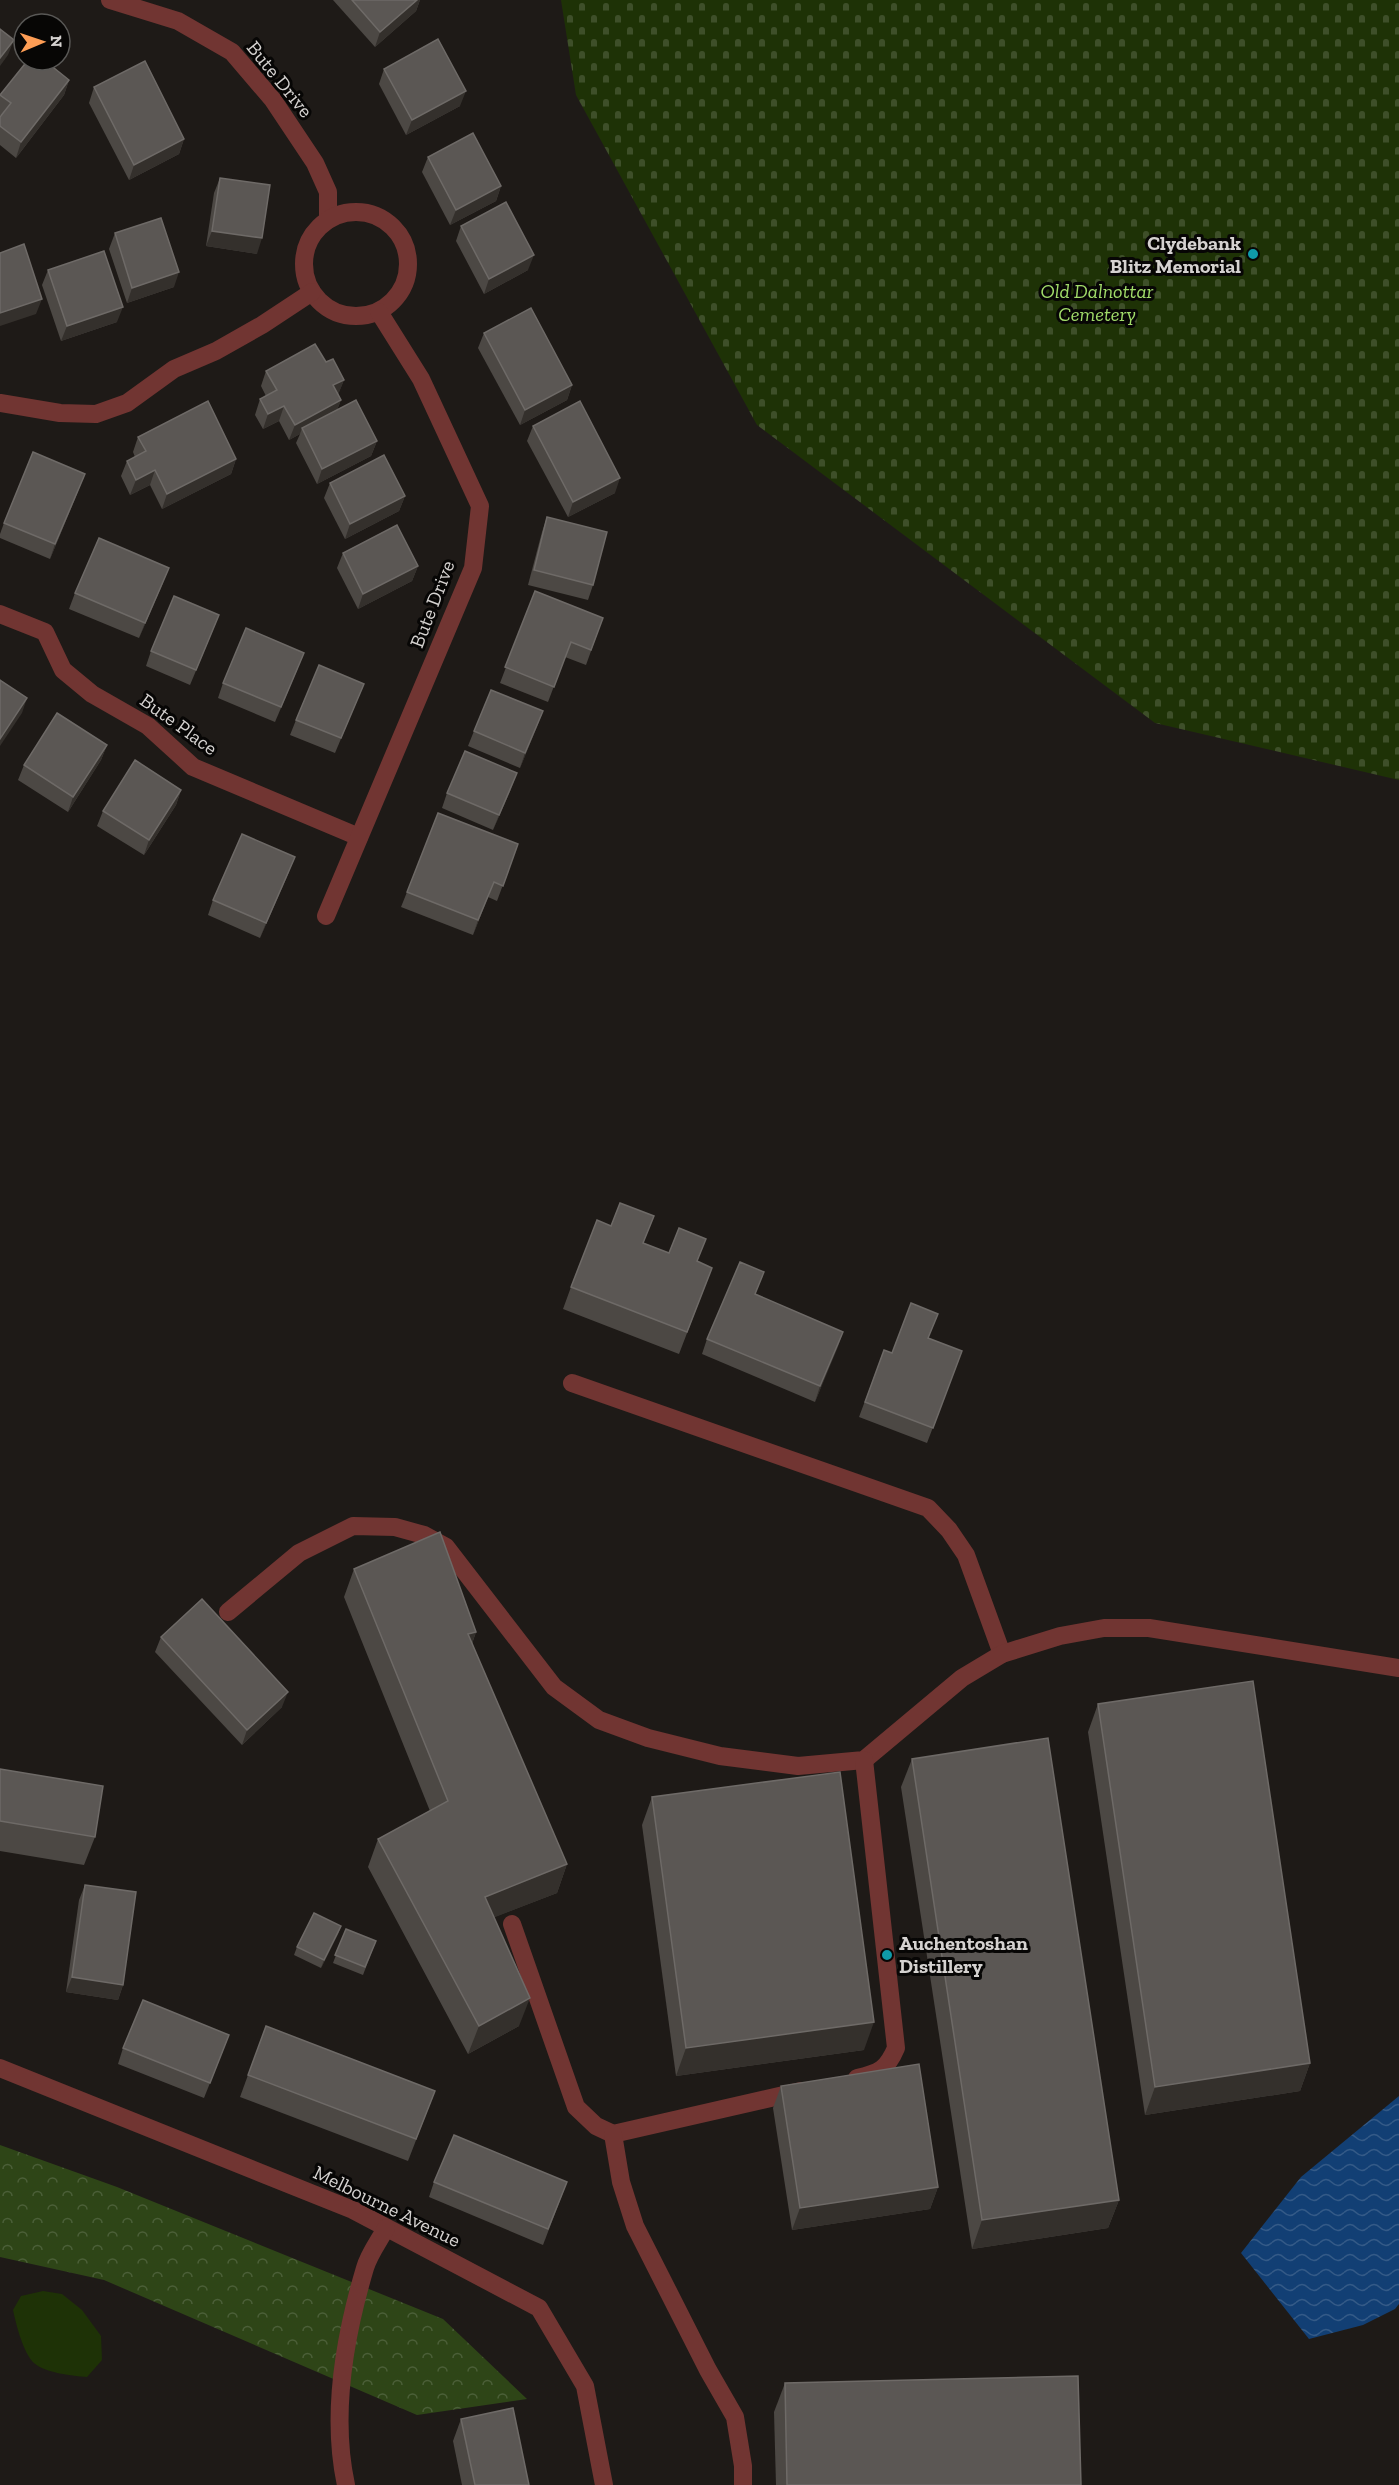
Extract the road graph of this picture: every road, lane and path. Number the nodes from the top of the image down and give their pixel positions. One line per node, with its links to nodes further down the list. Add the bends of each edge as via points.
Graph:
1 (110, 0): 2 (street, Bute Drive, via 178,21 232,52 273,100 315,163 328,192)
2 (328, 220): 3 (street, via 316,231 304,261 305,277); 4 (street, via 352,213 377,216 402,239 408,255 403,288)
3 (312, 292): 4 (street, via 334,312 357,316); 5 (street, via 225,346 174,369 127,403 96,414 60,413)
4 (379, 312): 7 (street, Bute Drive, via 421,379 480,506 473,568)
5 (0, 403)
6 (0, 614): 7 (street, Bute Place, via 45,632 63,669 92,694 148,726 193,767)
7 (359, 837): 8 (street, Bute Drive)
8 (326, 916)
9 (572, 1383): 11 (street, via 928,1508 966,1555)
10 (228, 1612): 13 (street, via 299,1553 353,1526 395,1527 424,1535 446,1547 554,1687 599,1720 648,1738 720,1756 798,1766)
11 (1002, 1654): 12 (street, via 1060,1636 1104,1628 1149,1628); 13 (street, via 962,1678)
12 (1399, 1668)
13 (864, 1760): 16 (street, via 896,2048 889,2065 872,2075)
14 (512, 1924): 18 (street, via 576,2107 596,2126)
15 (0, 2068): 19 (street, Melbourne Avenue, via 352,2210)
16 (838, 2083)
17 (816, 2088): 18 (street)
18 (613, 2134): 22 (street, via 621,2182 635,2226 735,2417)
19 (386, 2228): 20 (street, via 366,2266 342,2369 341,2461); 21 (street, Melbourne Avenue, via 539,2308 585,2386)
20 (346, 2485)
21 (604, 2485)
22 (743, 2485)

